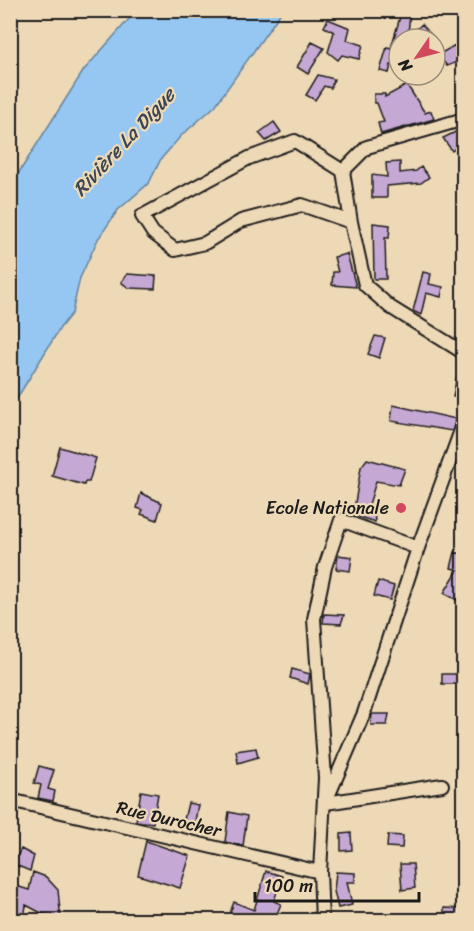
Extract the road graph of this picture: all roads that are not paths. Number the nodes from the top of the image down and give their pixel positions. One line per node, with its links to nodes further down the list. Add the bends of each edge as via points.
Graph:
1 (464, 119): 2 (street, via 367,147)
2 (344, 171): 3 (street); 3 (street, via 295,141 249,158 142,216 153,233 175,250 205,243 241,221 302,205)
3 (351, 222): 4 (street, via 365,285 390,307)
4 (464, 353)
5 (464, 422): 6 (street)
6 (418, 548): 9 (street, via 364,713); 9 (street, via 341,520 314,618)
7 (442, 785): 9 (street)
8 (10, 800): 10 (street, Rue Durocher)
9 (326, 803): 10 (street)
10 (320, 872): 11 (street)
11 (322, 921)

